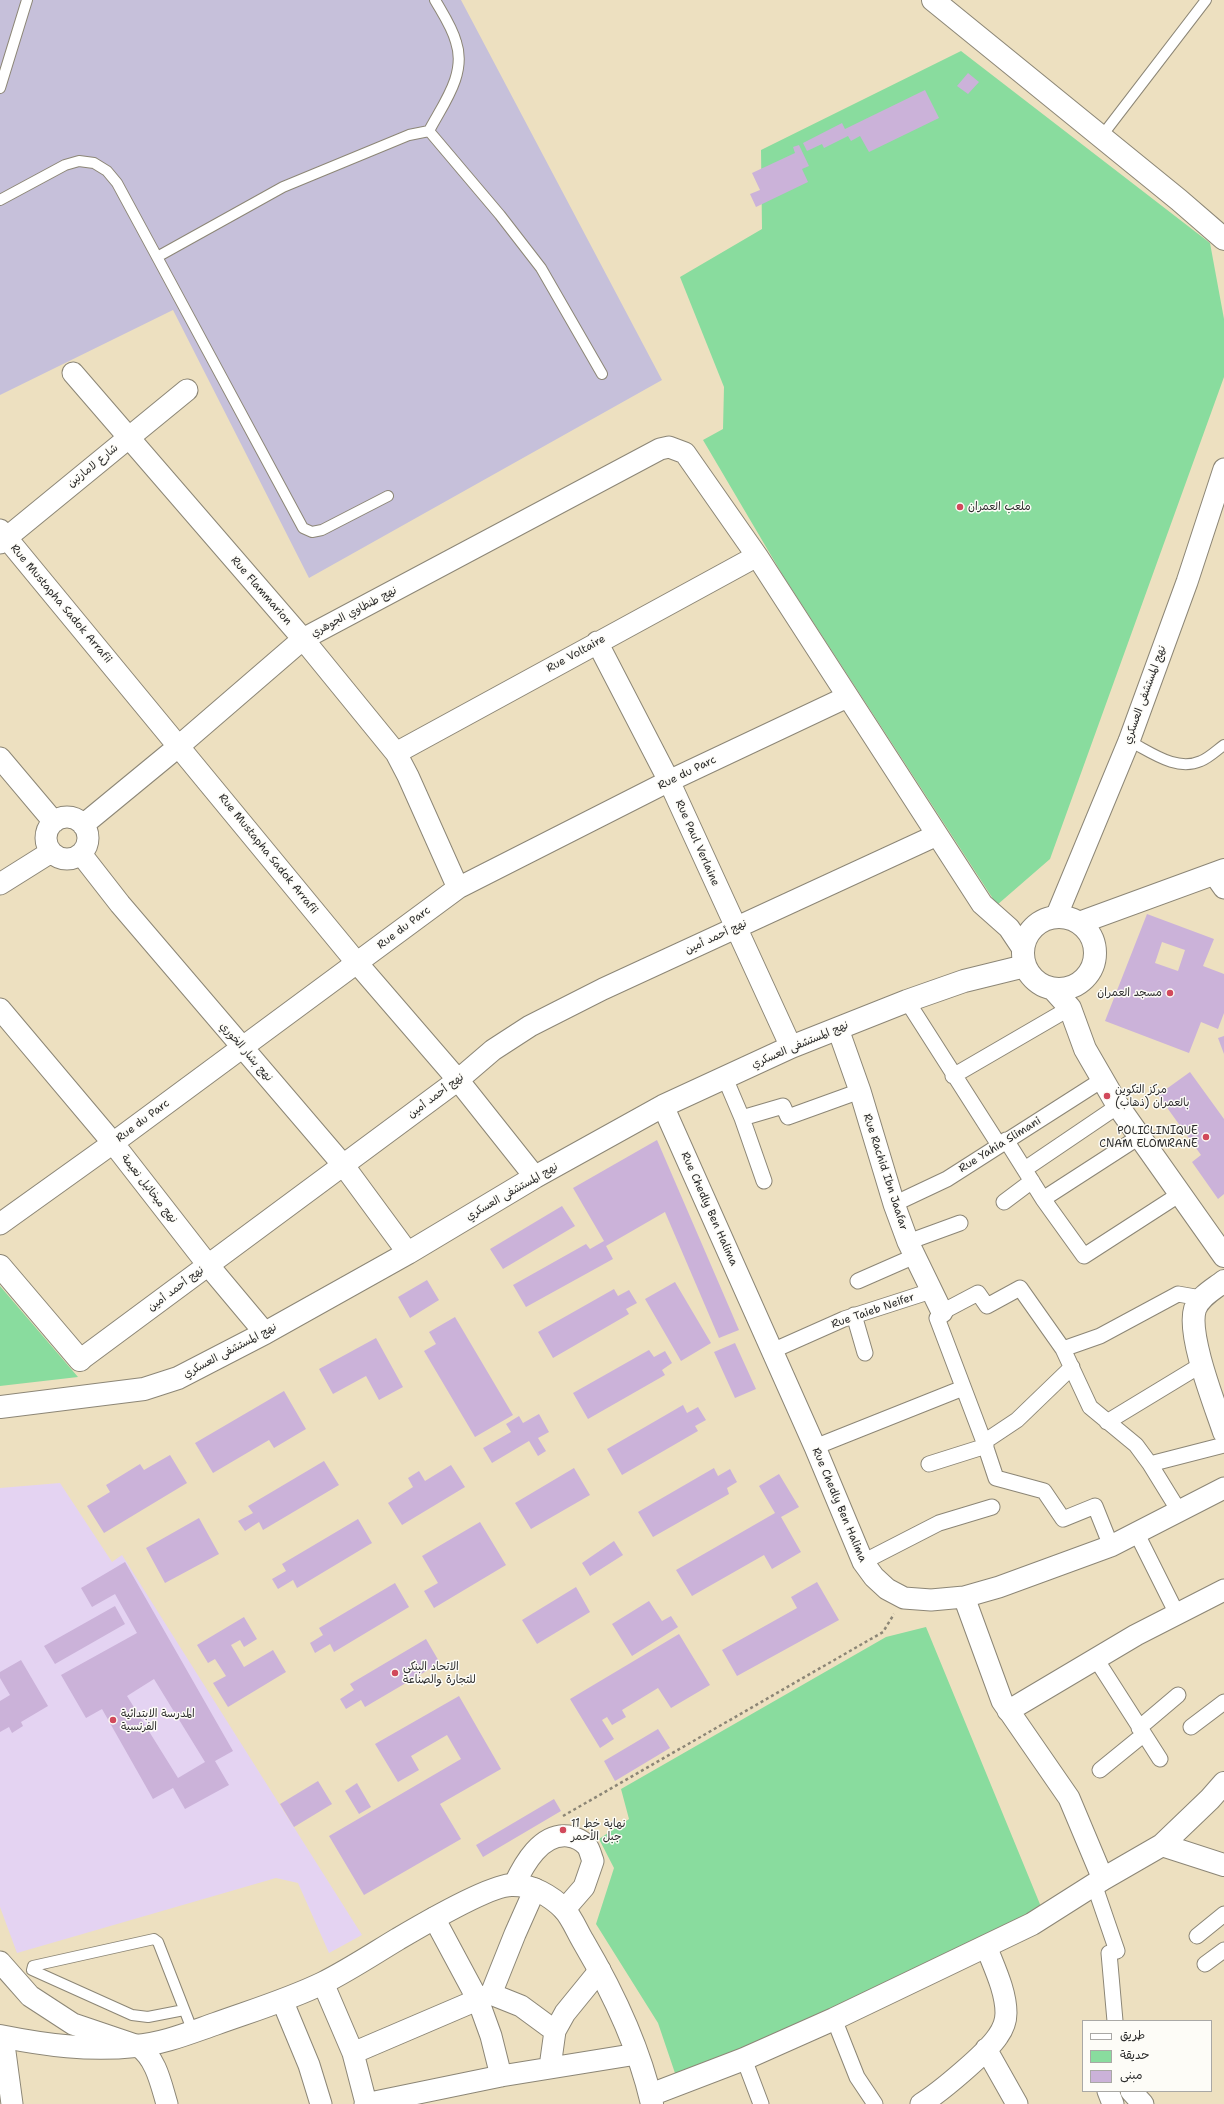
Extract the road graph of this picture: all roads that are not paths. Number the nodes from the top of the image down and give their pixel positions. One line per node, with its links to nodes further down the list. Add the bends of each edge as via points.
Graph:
1 (27, 0): 5 (lane)
2 (436, 0): 6 (lane, via 453,34 459,61 455,81)
3 (933, 0): 7 (street)
4 (1206, 0): 7 (lane)
5 (0, 88)
6 (429, 131): 10 (lane, via 409,135 283,188); 12 (lane, via 541,268)
7 (1101, 137): 9 (street)
8 (0, 200): 10 (lane, via 65,165 79,162 94,163 107,171 117,183)
9 (1224, 239)
10 (157, 257): 16 (lane, via 303,528 312,532 322,530)
11 (73, 373): 14 (street, Rue Flammarion)
12 (602, 374)
13 (187, 390): 14 (street, شارع لامارتين)
14 (127, 438): 17 (street, شارع لامارتين); 19 (street, Rue Flammarion)
15 (1224, 469): 22 (street, نهج المستشفى العسكري, via 1187,582)
16 (388, 496)
17 (2, 537): 24 (street, Rue Mustapha Sadok Arrafii)
18 (757, 556): 19 (street, نهج طنطاوي الجوهري, via 685,453 668,447); 20 (street, Rue Voltaire); 21 (street)
19 (303, 639): 24 (street, نهج طنطاوي الجوهري); 25 (street, Rue Flammarion)
20 (597, 642): 25 (street, Rue Voltaire); 27 (street, Rue Paul Verlaine)
21 (847, 697): 27 (street, Rue du Parc); 30 (street)
22 (1129, 742): 23 (lane, via 1173,763 1190,765 1203,761); 36 (street, نهج المستشفى العسكري)
23 (1224, 745)
24 (179, 746): 29 (street, نهج طنطاوي الجوهري); 40 (street, Rue Mustapha Sadok Arrafii)
25 (396, 753): 35 (street, Rue Flammarion)
26 (0, 758): 28 (street)
27 (668, 781): 35 (street, Rue du Parc); 38 (street, Rue Paul Verlaine)
28 (54, 822): 29 (street, via 61,818 69,818); 31 (street, via 46,836)
29 (83, 825): 32 (street, via 88,840)
30 (937, 835): 38 (street, نهج أحمد أمين); 39 (street, via 982,904 1009,928)
31 (51, 852): 32 (street, via 65,859); 34 (street)
32 (81, 854): 47 (street, نهج بشار الخوري, via 120,904)
33 (1221, 877): 37 (street)
34 (0, 884)
35 (458, 888): 40 (street, Rue du Parc)
36 (1056, 917): 37 (street, via 1068,918); 39 (street, via 1044,920 1034,927 1027,937)
37 (1079, 923): 41 (street, via 1089,933 1095,946 1095,960 1090,973 1080,983 1067,988)
38 (735, 928): 46 (street, Rue Paul Verlaine); 50 (street, نهج أحمد أمين, via 530,1026 493,1050)
39 (1024, 958): 41 (street, via 1031,976 1039,984); 42 (street, نهج المستشفى العسكري)
40 (357, 962): 47 (street, Rue du Parc); 50 (street, Rue Mustapha Sadok Arrafii)
41 (1052, 989): 43 (street)
42 (907, 1001): 45 (street, نهج المستشفى العسكري); 48 (street)
43 (1070, 1008): 48 (street); 51 (street, via 1076,1028)
44 (0, 1009): 57 (street, نهج ميخائيل نعيمة)
45 (838, 1029): 46 (street, نهج المستشفى العسكري); 52 (street, Rue Rachid Ibn Jaafar)
46 (791, 1046): 49 (street, نهج المستشفى العسكري)
47 (242, 1047): 57 (street, Rue du Parc); 59 (street, نهج بشار الخوري)
48 (953, 1076): 58 (street)
49 (725, 1078): 53 (street, نهج المستشفى العسكري); 55 (street)
50 (458, 1080): 59 (street, نهج أحمد أمين); 61 (street, Rue Mustapha Sadok Arrafii)
51 (1102, 1080): 54 (street); 58 (street, Rue Yahia Slimani)
52 (860, 1091): 55 (street, via 788,1117 784,1106); 66 (street, Rue Rachid Ibn Jaafar)
53 (663, 1106): 61 (street, نهج المستشفى العسكري); 82 (street, Rue Chedly Ben Halima)
54 (1118, 1106): 56 (street); 60 (street)
55 (742, 1118): 62 (street)
56 (1139, 1137): 63 (street); 64 (street)
57 (113, 1143): 68 (street, Rue du Parc); 72 (street, نهج ميخائيل نعيمة)
58 (1003, 1143): 60 (street); 66 (street, Rue Yahia Slimani, via 947,1179)
59 (344, 1166): 70 (street, نهج بشار الخوري); 72 (street, نهج أحمد أمين)
60 (1028, 1175): 64 (street); 65 (street)
61 (535, 1177): 70 (street, نهج المستشفى العسكري)
62 (764, 1181)
63 (1180, 1194): 64 (street, via 1084,1256); 71 (street)
64 (1043, 1199)
65 (1004, 1202)
66 (894, 1204): 69 (street, Rue Rachid Ibn Jaafar)
67 (960, 1223): 69 (street)
68 (0, 1224)
69 (911, 1249): 74 (street); 76 (street, Rue Rachid Ibn Jaafar)
70 (408, 1253): 80 (street, نهج المستشفى العسكري)
71 (1224, 1256)
72 (208, 1265): 80 (street, نهج ميخائيل نعيمة); 84 (street, نهج أحمد أمين)
73 (0, 1266): 84 (street, نهج أحمد أمين)
74 (858, 1281)
75 (1224, 1281): 77 (street)
76 (931, 1291): 78 (street, Rue Rachid Ibn Jaafar); 79 (street, Rue Taieb Neifer)
77 (1201, 1298): 81 (street, via 1178,1294 1100,1336); 85 (street, via 1195,1309 1194,1318)
78 (942, 1312): 81 (street, via 978,1293 987,1306 1020,1288); 87 (street, via 937,1318)
79 (854, 1315): 82 (street, Rue Taieb Neifer); 83 (street)
80 (265, 1333): 88 (street, نهج المستشفى العسكري, via 178,1378 144,1389)
81 (1063, 1349): 86 (street)
82 (772, 1351): 93 (street, Rue Chedly Ben Halima)
83 (866, 1352)
84 (80, 1360)
85 (1201, 1366): 89 (street); 90 (street)
86 (1072, 1367): 89 (street, via 1090,1407); 91 (street, via 1017,1420)
87 (963, 1388): 91 (street); 93 (street)
88 (0, 1407)
89 (1108, 1422): 95 (street, via 1136,1445)
90 (1224, 1432)
91 (985, 1444): 94 (street); 100 (street, via 996,1478 1044,1491 1063,1519 1095,1506)
92 (1224, 1445): 95 (street)
93 (814, 1447): 101 (street, Rue Chedly Ben Halima)
94 (929, 1464)
95 (1150, 1464): 98 (street)
96 (1224, 1488): 98 (street, Rue Chedly Ben Halima)
97 (992, 1507): 101 (street, via 939,1523)
98 (1179, 1510): 99 (street, Rue Chedly Ben Halima)
99 (1137, 1534): 100 (street, Rue Chedly Ben Halima); 104 (street)
100 (1111, 1546): 103 (street, Rue Chedly Ben Halima, via 999,1587)
101 (863, 1562): 103 (street, Rue Chedly Ben Halima, via 887,1589 904,1598 932,1600)
102 (1224, 1590): 104 (street)
103 (964, 1597): 108 (street, via 997,1690)
104 (1177, 1614): 105 (street)
105 (1096, 1659): 108 (street); 110 (street)
106 (1178, 1695): 110 (street)
107 (1224, 1702): 109 (street)
108 (1008, 1711): 116 (street, via 1069,1798)
109 (1191, 1727)
110 (1141, 1731): 111 (street); 112 (street)
111 (1160, 1759)
112 (1100, 1770)
113 (1224, 1783): 114 (street)
114 (1162, 1845): 115 (street); 116 (street)
115 (1224, 1865)
116 (1099, 1881): 123 (street, via 1032,1924); 133 (street, via 1117,1951 1109,1953)
117 (514, 1884): 118 (street); 119 (street, via 523,1865 551,1838 574,1837 587,1845 593,1861 584,1887); 121 (street, via 501,1886)
118 (535, 1889): 119 (street); 129 (street)
119 (564, 1910): 127 (street)
120 (1224, 1914): 122 (street)
121 (434, 1918): 128 (street); 129 (street)
122 (1198, 1936)
123 (986, 1946): 132 (street); 138 (street, via 1003,1994 1006,2013 1004,2026 998,2037)
124 (1224, 1950): 126 (street)
125 (0, 1962): 137 (street, via 30,1996 73,2024)
126 (1205, 1964)
127 (600, 1970): 135 (street, via 565,2013); 140 (street)
128 (323, 1983): 130 (street); 139 (street)
129 (485, 1997): 135 (street, via 521,2006); 139 (street); 143 (street)
130 (282, 2000): 134 (street); 149 (street)
131 (184, 2010): 131 (lane, via 148,2017 132,2015 32,1968 154,1939 158,1942); 134 (lane)
132 (834, 2019): 141 (street); 152 (street, via 857,2077)
133 (1115, 2020)
134 (193, 2032): 137 (street)
135 (555, 2032): 142 (street)
136 (2, 2036): 137 (street, via 44,2045 78,2048); 147 (street)
137 (138, 2046): 148 (street, via 151,2057)
138 (986, 2049): 153 (street, via 950,2082); 154 (street)
139 (353, 2053): 150 (street)
140 (637, 2054): 142 (street); 146 (street)
141 (744, 2059): 146 (street); 151 (street)
142 (550, 2067): 143 (street)
143 (501, 2076): 150 (street)
144 (1108, 2092): 155 (street)
145 (1132, 2092): 156 (street)
146 (651, 2099)
147 (12, 2104)
148 (167, 2104)
149 (321, 2104)
150 (365, 2104)
151 (761, 2104)
152 (874, 2104)
153 (920, 2104)
154 (1017, 2104)
155 (1113, 2104)
156 (1143, 2104)

